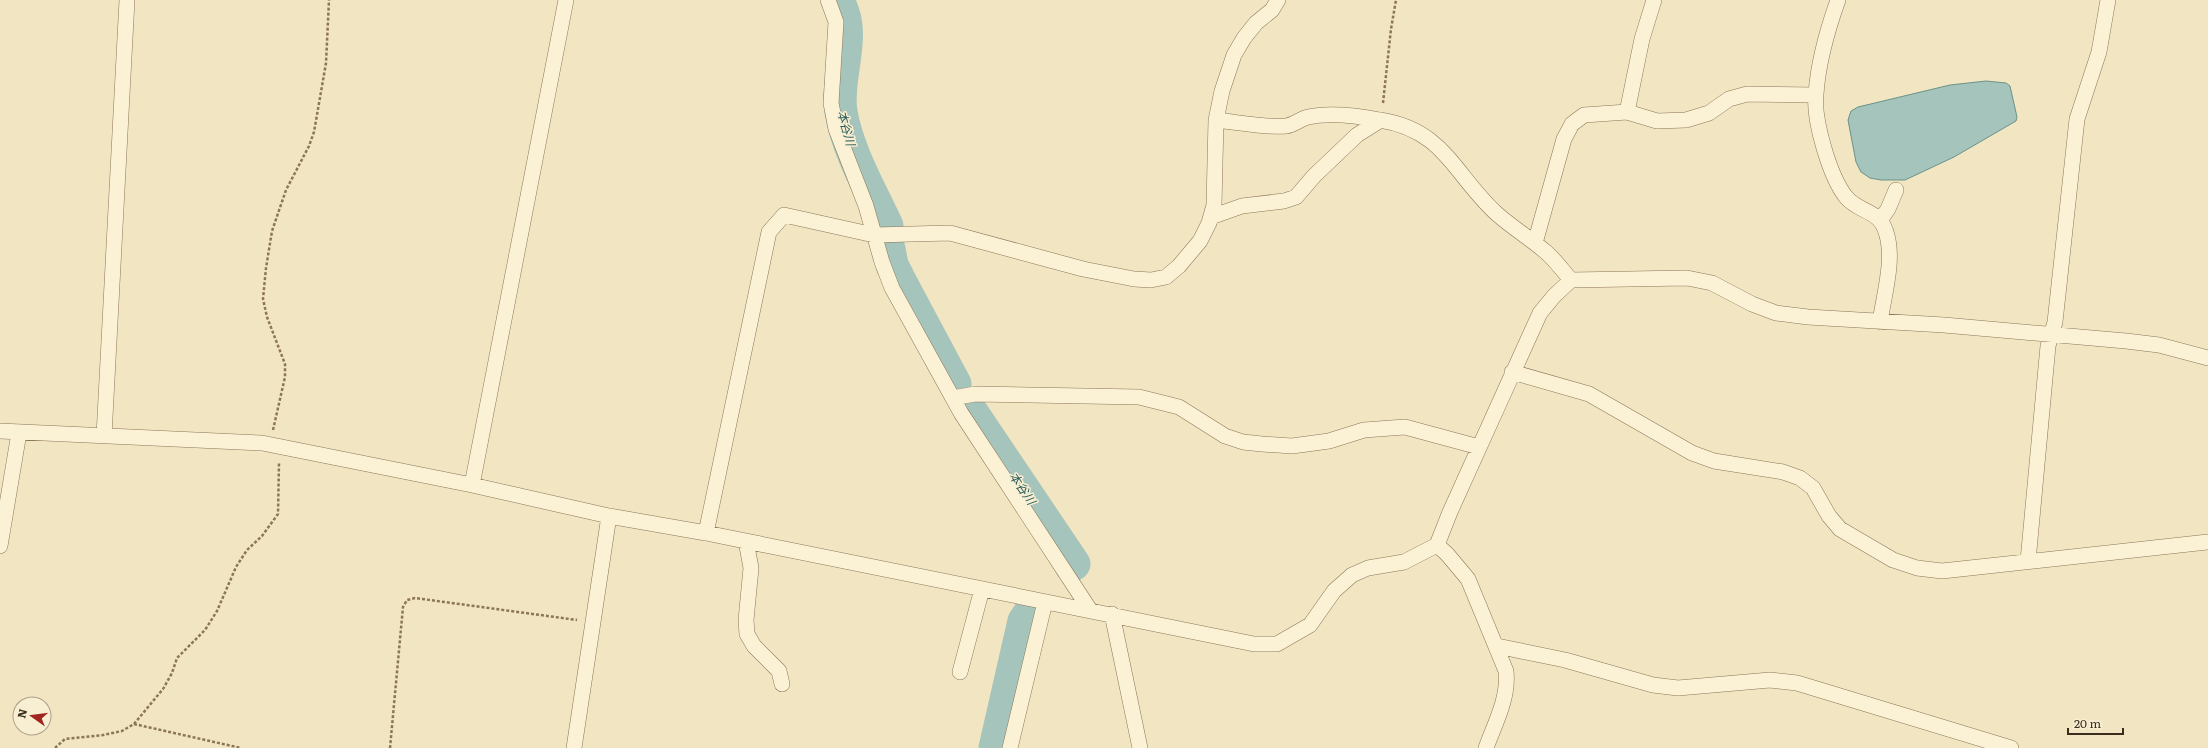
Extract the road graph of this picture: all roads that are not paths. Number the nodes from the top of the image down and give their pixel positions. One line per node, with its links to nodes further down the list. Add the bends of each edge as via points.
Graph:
1 (126, 0): 25 (street)
2 (566, 0): 27 (street)
3 (828, 0): 15 (street, via 836,22 831,103 836,129 866,206)
4 (1278, 0): 10 (street, via 1272,10 1256,23 1234,55)
5 (1654, 0): 9 (street, via 1642,39)
6 (1838, 0): 8 (street)
7 (2108, 0): 19 (street, via 2100,52 2077,119)
8 (1815, 95): 9 (street, via 1748,94 1729,99 1709,113 1686,120 1657,121); 14 (street, via 1826,152 1838,187 1848,199)
9 (1627, 112): 16 (street, via 1584,115 1572,124 1564,139)
10 (1216, 120): 11 (street, via 1286,126 1307,117 1321,115); 13 (street, via 1214,204)
11 (1381, 120): 13 (street, via 1357,135 1296,197 1242,206); 16 (street, via 1410,129 1436,144 1477,194)
12 (1896, 190): 14 (street, via 1888,209)
13 (1211, 217): 15 (street, via 1200,241 1179,266 1166,277 1151,280 1082,269 950,233)
14 (1880, 219): 18 (street, via 1887,233 1889,250)
15 (874, 235): 22 (street, via 892,288); 29 (street, via 784,215 769,232)
16 (1535, 244): 17 (street, via 1548,254)
17 (1571, 280): 18 (street, via 1687,278 1712,283 1752,304 1776,313); 21 (street, via 1540,313)
18 (1880, 322): 19 (street)
19 (2052, 334): 20 (street, via 2159,345); 34 (street, via 2048,346)
20 (2208, 358)
21 (1512, 372): 26 (street); 34 (street, via 1589,394 1692,453 1714,461 1783,472 1800,478 1813,488 1840,530 1893,560 1917,568 1942,571)
22 (953, 398): 26 (street, via 975,394 1139,397 1179,407 1225,436 1243,442 1292,446 1329,441 1364,430 1405,427); 37 (street)
23 (0, 431): 24 (street)
24 (19, 433): 25 (street); 33 (street)
25 (104, 436): 27 (street, via 275,446)
26 (1479, 447): 32 (street)
27 (472, 485): 28 (street)
28 (609, 516): 29 (street); 42 (street)
29 (706, 533): 30 (street)
30 (746, 541): 35 (street); 41 (street, via 751,568 747,634 754,646 779,671)
31 (2208, 542): 34 (street)
32 (1437, 545): 38 (street, via 1404,562 1368,568 1352,575 1334,591 1310,625 1278,644 1254,644); 39 (street, via 1468,579)
33 (0, 546)
34 (2028, 561)
35 (982, 589): 36 (street); 40 (street)
36 (1044, 602): 37 (street); 43 (street)
37 (1090, 610): 38 (street)
38 (1112, 614): 44 (street)
39 (1496, 646): 45 (street, via 1506,671 1508,684); 46 (street, via 1565,660 1653,686 1678,688 1770,680 1797,683)
40 (960, 672)
41 (782, 684)
42 (574, 748)
43 (1010, 748)
44 (1140, 748)
45 (1486, 748)
46 (2011, 748)

